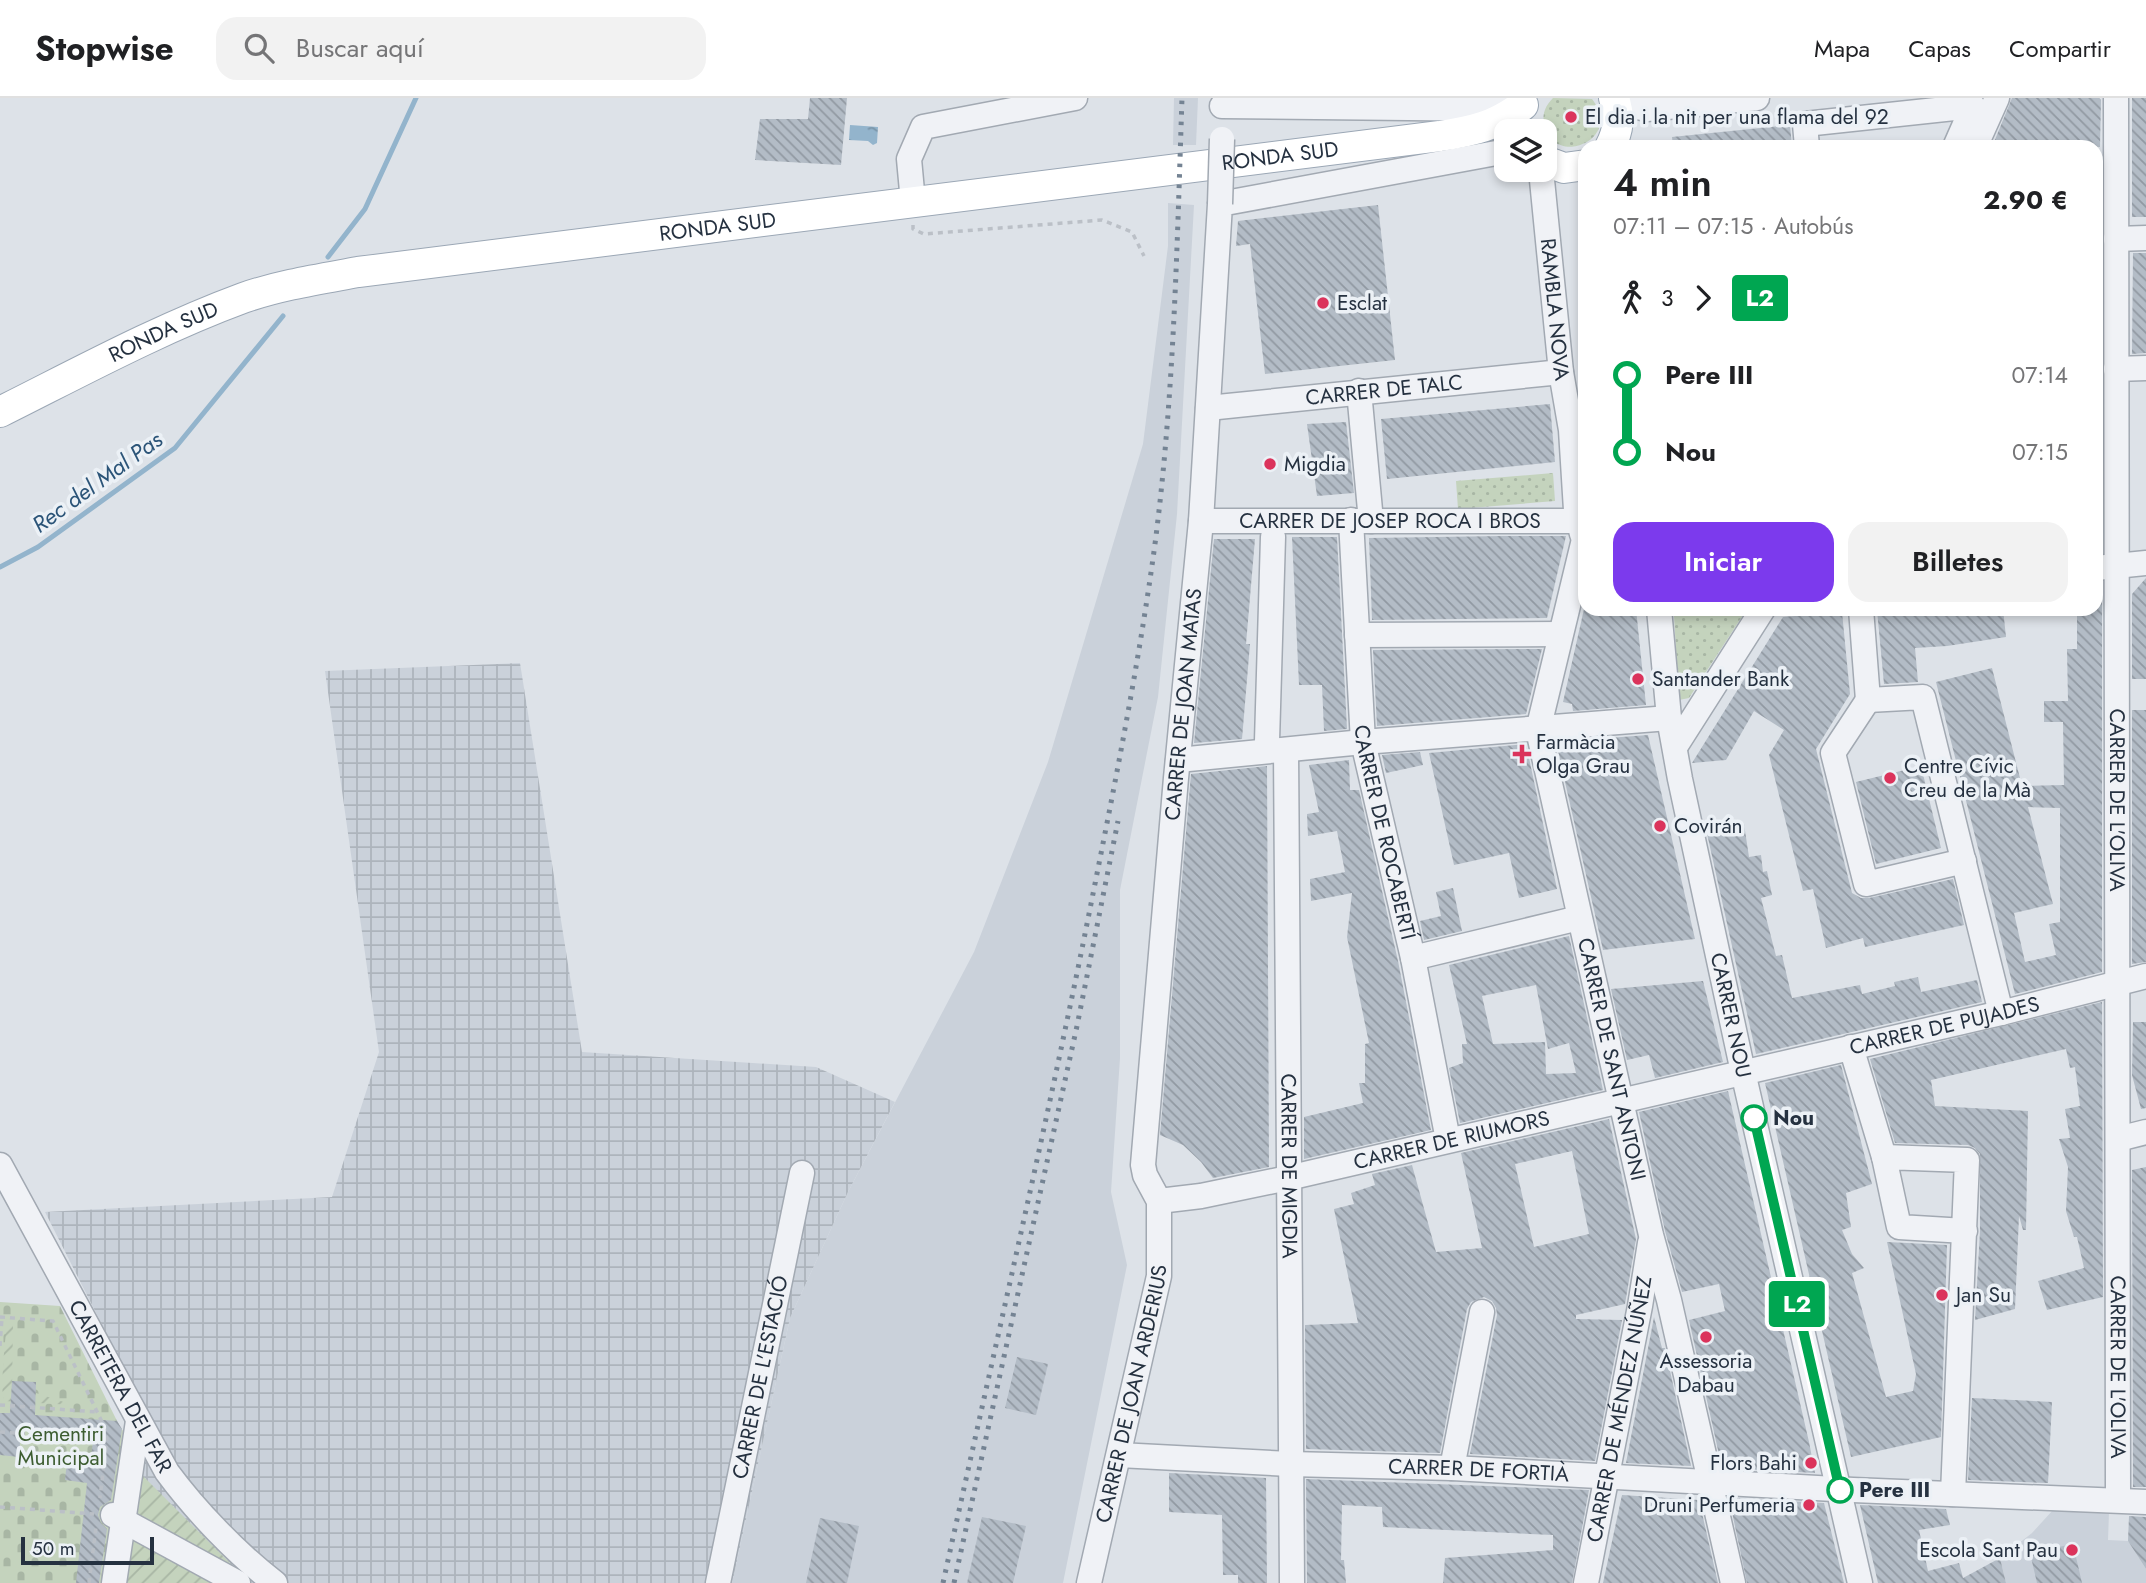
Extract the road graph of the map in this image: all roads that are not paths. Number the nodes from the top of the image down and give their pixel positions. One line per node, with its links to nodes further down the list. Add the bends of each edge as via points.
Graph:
1 (1075, 98): 17 (street, via 923,127 909,159)
2 (1757, 98): 7 (street, via 1647,109 1632,106)
3 (1997, 98): 12 (street)
4 (2116, 98): 20 (street, CARRER DE L'OLIVA)
5 (1222, 102): 6 (street); 18 (street, CARRER DE JOAN MATAS, bridge)
6 (1523, 109): 8 (main road, RONDA SUD, via 1490,126)
7 (1614, 117)
8 (1460, 133): 9 (main road, RONDA SUD); 17 (main road, RONDA SUD)
9 (1494, 135)
10 (1806, 140): 11 (street, via 1805,124 1973,106)
11 (1958, 140)
12 (1978, 140)
13 (1494, 153): 18 (street)
14 (1557, 165): 15 (main road)
15 (1578, 166)
16 (1542, 182): 23 (street, RAMBLA NOVA)
17 (914, 202): 26 (main road, RONDA SUD, via 358,272 286,286 173,326)
18 (1220, 204): 25 (street, CARRER DE JOAN MATAS)
19 (2146, 238): 20 (street)
20 (2116, 239): 22 (street, CARRER DE L'OLIVA)
21 (2146, 368): 22 (street)
22 (2116, 369): 35 (street, CARRER DE L'OLIVA)
23 (1560, 372): 24 (street, CARRER DE TALC); 27 (street, RAMBLA NOVA)
24 (1359, 391): 25 (street, CARRER DE TALC); 30 (street, CARRER DE ROCABERTÍ)
25 (1208, 408): 29 (street, CARRER DE JOAN MATAS)
26 (0, 412)
27 (1578, 434): 28 (street, CARRER DE SANT ANTONI)
28 (1578, 515)
29 (1201, 521): 30 (street, CARRER DE JOSEP ROCA I BROS); 47 (street, CARRER DE JOAN MATAS)
30 (1361, 521): 31 (street, CARRER DE JOSEP ROCA I BROS); 40 (street, CARRER DE ROCABERTÍ)
31 (1578, 529)
32 (1273, 537): 45 (street, CARRER DE MIGDIA)
33 (1578, 552): 39 (street, CARRER DE SANT ANTONI)
34 (2146, 563): 35 (street)
35 (2107, 567): 52 (street, CARRER DE L'OLIVA)
36 (1662, 616): 42 (street, CARRER NOU)
37 (1759, 616): 46 (street)
38 (1862, 616): 41 (street)
39 (1560, 634): 40 (street); 43 (street, CARRER DE SANT ANTONI)
40 (1357, 635): 44 (street, CARRER DE ROCABERTÍ)
41 (1868, 700): 48 (street, via 1923,697); 48 (street, via 1832,754 1866,884)
42 (1669, 718): 43 (street); 46 (street, CARRER NOU)
43 (1538, 730): 44 (street); 49 (street, CARRER DE SANT ANTONI)
44 (1363, 742): 45 (street); 50 (street, CARRER DE ROCABERTÍ)
45 (1276, 745): 47 (street); 63 (street, CARRER DE MIGDIA)
46 (1675, 747): 55 (street, CARRER NOU)
47 (1178, 760): 64 (street, CARRER DE JOAN MATAS, via 1143,1165)
48 (1964, 861): 53 (street)
49 (1579, 918): 50 (street); 56 (street, CARRER DE SANT ANTONI)
50 (1413, 958): 59 (street, CARRER DE ROCABERTÍ)
51 (2146, 976): 52 (street, CARRER DE PUJADES)
52 (2118, 982): 53 (street, CARRER DE PUJADES); 58 (street, CARRER DE L'OLIVA)
53 (2001, 1013): 54 (street, CARRER DE PUJADES)
54 (1851, 1047): 55 (street, CARRER DE PUJADES); 60 (street)
55 (1743, 1072): 56 (street, CARRER DE RIUMORS); 76 (street, CARRER NOU)
56 (1621, 1100): 59 (street, CARRER DE RIUMORS); 66 (street, CARRER DE SANT ANTONI)
57 (2146, 1132): 58 (street)
58 (2118, 1139): 78 (street, CARRER DE L'OLIVA)
59 (1448, 1140): 63 (street, CARRER DE RIUMORS)
60 (1884, 1157): 65 (street, via 1899,1227); 65 (street, via 1967,1160)
61 (0, 1165): 70 (street, CARRETERA DEL FAR)
62 (802, 1173): 84 (street, CARRER DE L'ESTACIÓ)
63 (1288, 1178): 64 (street, CARRER DE RIUMORS); 72 (street, CARRER DE MIGDIA)
64 (1159, 1201): 71 (street, CARRER DE JOAN ARDERIUS, via 1159,1276)
65 (1965, 1231): 77 (street)
66 (1651, 1235): 67 (street, CARRER DE SANT ANTONI); 68 (street, CARRER DE MÉNDEZ NÚÑEZ)
67 (1669, 1300): 68 (street, via 1655,1298); 75 (street, CARRER DE SANT ANTONI)
68 (1640, 1306): 74 (street, CARRER DE MÉNDEZ NÚÑEZ)
69 (1482, 1312): 73 (street)
70 (138, 1421): 80 (street); 83 (street, CARRETERA DEL FAR, via 186,1498)
71 (1119, 1455): 72 (street, CARRER DE FORTIÀ); 85 (street, CARRER DE JOAN ARDERIUS)
72 (1290, 1464): 73 (street, CARRER DE FORTIÀ); 86 (street, CARRER DE MIGDIA)
73 (1452, 1468): 74 (street, CARRER DE FORTIÀ)
74 (1607, 1478): 75 (street, CARRER DE FORTIÀ); 87 (street, CARRER DE MÉNDEZ NÚÑEZ)
75 (1710, 1483): 76 (street, CARRER DE FORTIÀ); 88 (street, CARRER DE SANT ANTONI)
76 (1840, 1490): 77 (street, CARRER DE FORTIÀ); 89 (street, CARRER NOU)
77 (1953, 1494): 78 (street, CARRER DE FORTIÀ)
78 (2118, 1500): 79 (street, CARRER DE FORTIÀ)
79 (2146, 1502)
80 (111, 1517): 81 (street); 82 (street)
81 (114, 1583)
82 (238, 1583)
83 (274, 1583)
84 (718, 1583)
85 (1089, 1583)
86 (1292, 1583)
87 (1586, 1583)
88 (1733, 1583)
89 (1860, 1583)

